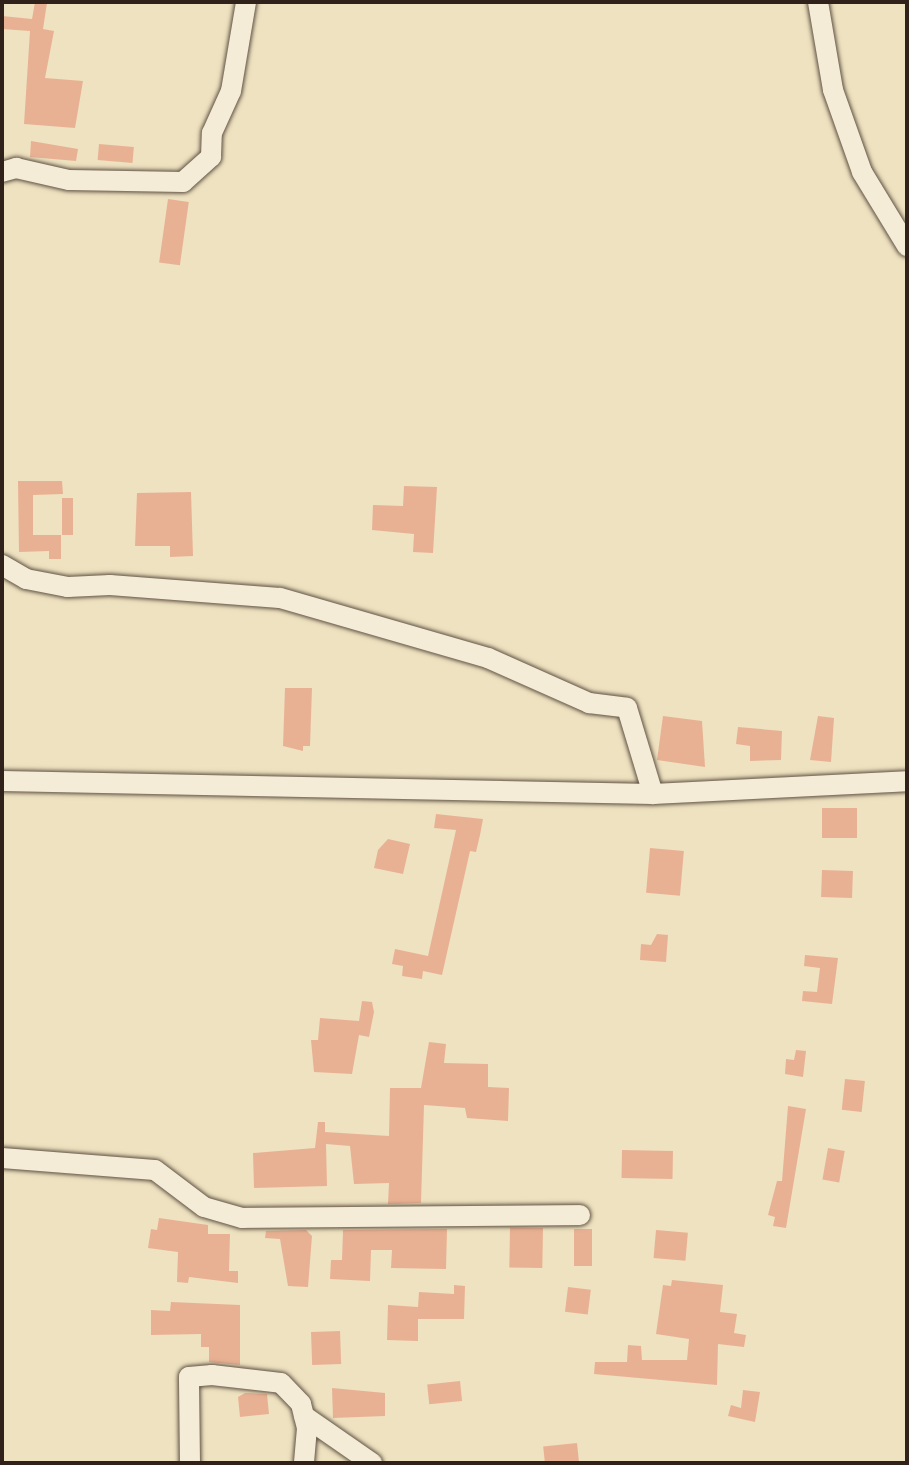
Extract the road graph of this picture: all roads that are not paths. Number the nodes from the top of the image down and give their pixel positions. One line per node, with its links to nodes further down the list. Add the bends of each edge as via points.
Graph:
1 (246, 2): 3 (street, via 231,91 212,133 211,157 183,182 69,180 16,168)
2 (818, 2): 4 (street, via 833,90 862,172)
3 (2, 172)
4 (907, 246)
5 (2, 565): 8 (street, via 26,579 68,587 110,585 280,598 488,658 589,703 627,708)
6 (2, 781): 8 (street)
7 (906, 781): 8 (street)
8 (653, 794)
9 (2, 1158): 10 (street, via 155,1170 204,1207 242,1218)
10 (580, 1215)
11 (304, 1416): 12 (street, via 301,1404 281,1383 189,1377); 13 (street); 14 (street)
12 (190, 1463)
13 (304, 1463)
14 (372, 1463)

